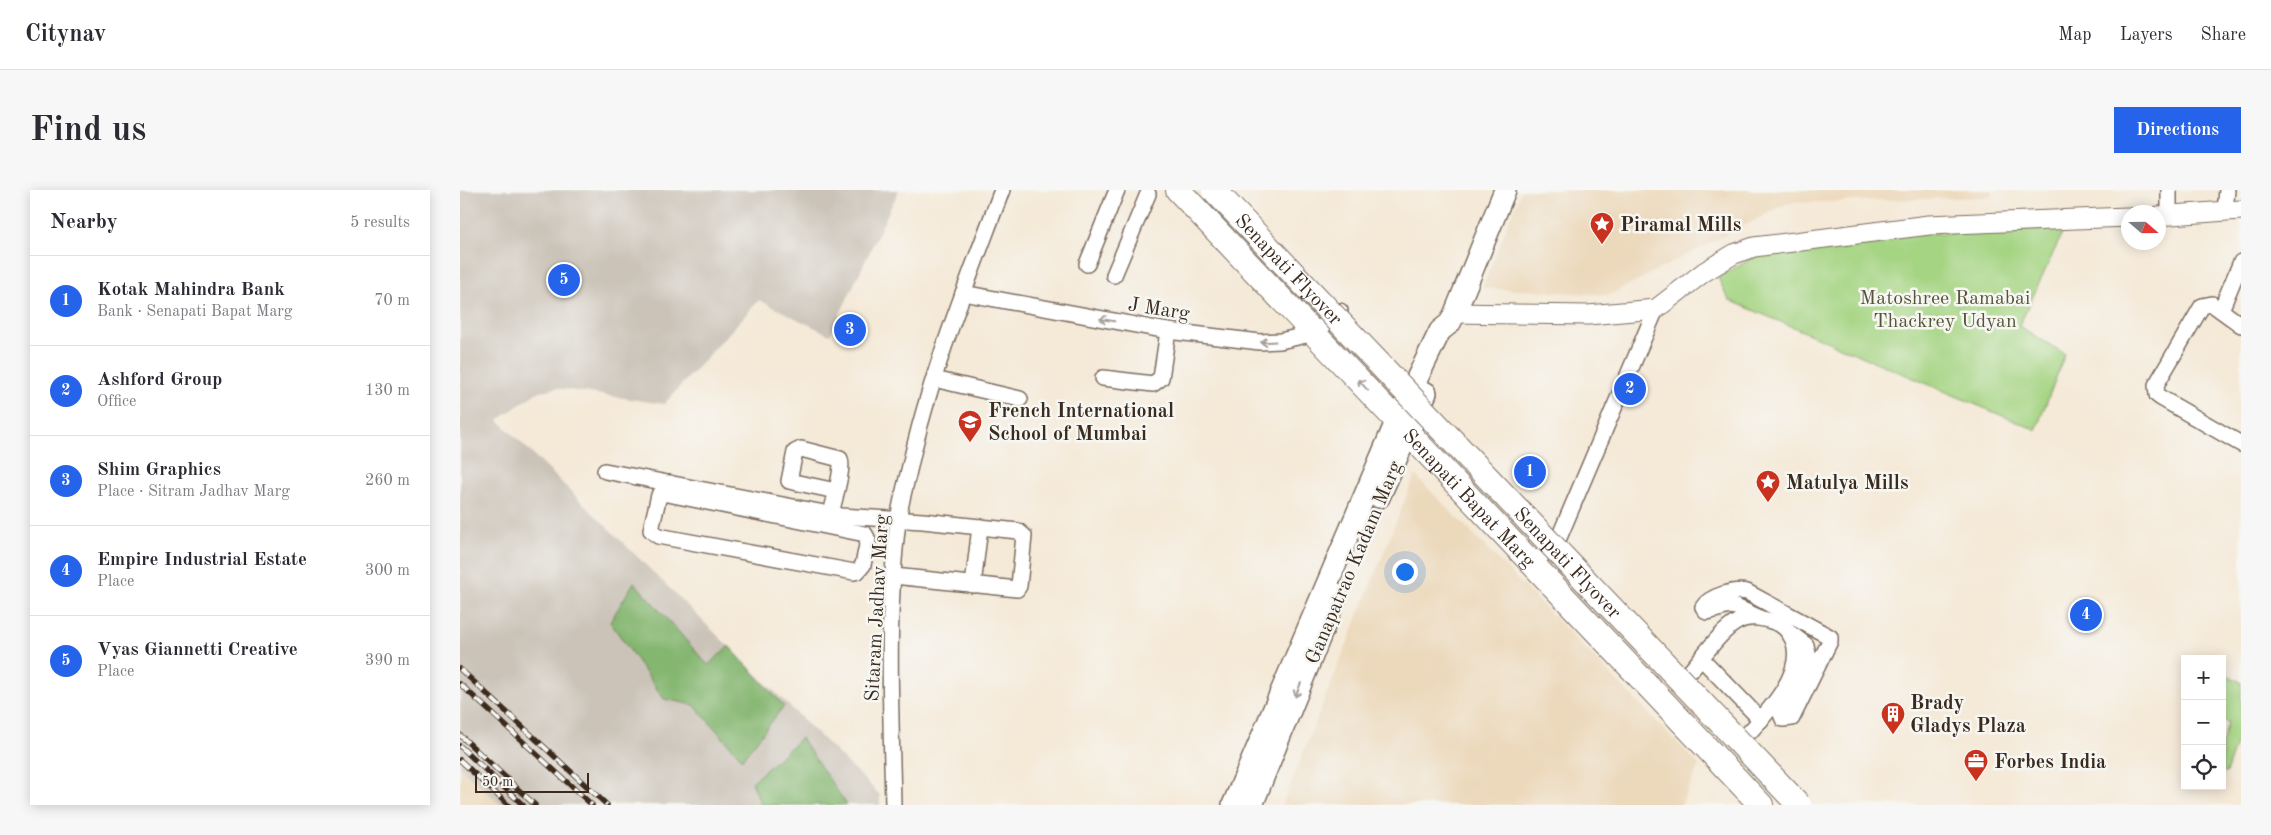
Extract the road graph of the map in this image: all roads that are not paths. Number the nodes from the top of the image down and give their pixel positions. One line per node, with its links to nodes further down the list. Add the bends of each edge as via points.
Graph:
1 (1002, 190): 18 (street, Sitaram Jadhav Marg)
2 (1117, 190): 16 (street)
3 (1178, 190): 25 (main road, Senapati Bapat Marg)
4 (1198, 190): 49 (main road, Senapati Flyover, via 1392,391)
5 (1214, 190): 50 (main road, Senapati Flyover, bridge)
6 (1230, 190): 20 (main road, Senapati Bapat Marg)
7 (1505, 190): 22 (main road, Ganapatrao Kadam Marg)
8 (2169, 190): 11 (street)
9 (2227, 190): 12 (street)
10 (1148, 194): 17 (street)
11 (2166, 205)
12 (2233, 210): 13 (street)
13 (2166, 215)
14 (2121, 217): 19 (street, via 1929,224 1754,247 1734,254 1704,272)
15 (2241, 262): 21 (street)
16 (1087, 264)
17 (1114, 275)
18 (963, 293): 24 (street, J Marg, one-way to 18); 27 (street, Sitaram Jadhav Marg)
19 (1656, 309): 22 (street, via 1588,315); 38 (street)
20 (1341, 310): 25 (street, J Marg); 28 (main road, Senapati Bapat Marg)
21 (2221, 310): 23 (street); 31 (street, via 2207,303 2198,309 2156,390 2160,398)
22 (1453, 318): 28 (main road, Ganapatrao Kadam Marg, via 1440,331)
23 (2241, 325)
24 (1168, 331): 25 (street, J Marg, one-way to 24, via 1260,342); 26 (street, via 1158,383)
25 (1315, 333): 30 (main road, Senapati Bapat Marg, one-way to 25)
26 (1104, 378)
27 (932, 383): 29 (street); 36 (street, Sitaram Jadhav Marg)
28 (1419, 394): 30 (main road, Ganapatrao Kadam Marg); 38 (main road, Senapati Bapat Marg)
29 (1020, 399)
30 (1402, 428): 39 (main road, Senapati Bapat Marg); 46 (main road, Ganapatrao Kadam Marg)
31 (2241, 444)
32 (605, 471): 33 (street)
33 (669, 489): 35 (street); 35 (street, via 659,495 651,530 658,536 858,571 863,564 868,537)
34 (836, 491): 35 (street)
35 (836, 520): 36 (street)
36 (898, 520): 37 (street); 40 (street, Sitaram Jadhav Marg)
37 (980, 527): 41 (street); 41 (street, via 1023,534 1019,586 1012,590)
38 (1558, 540): 39 (street); 44 (main road, Senapati Bapat Marg)
39 (1534, 563): 48 (main road, Senapati Bapat Marg)
40 (894, 576): 41 (street); 47 (street, Sitaram Jadhav Marg, via 891,647)
41 (973, 585)
42 (1758, 617): 43 (street, via 1779,623); 43 (street, via 1736,607 1708,612 1703,607 1732,592 1747,592 1830,637 1792,718 1788,720 1781,714 1808,654 1806,645); 44 (street, via 1737,622)
43 (1790, 633): 45 (street, via 1795,646 1791,675 1776,703)
44 (1694, 667): 45 (main road, Senapati Bapat Marg)
45 (1754, 728): 51 (main road, Senapati Bapat Marg)
46 (1244, 797)
47 (893, 805)
48 (1761, 805)
49 (1780, 805)
50 (1799, 805)
51 (1813, 805)

